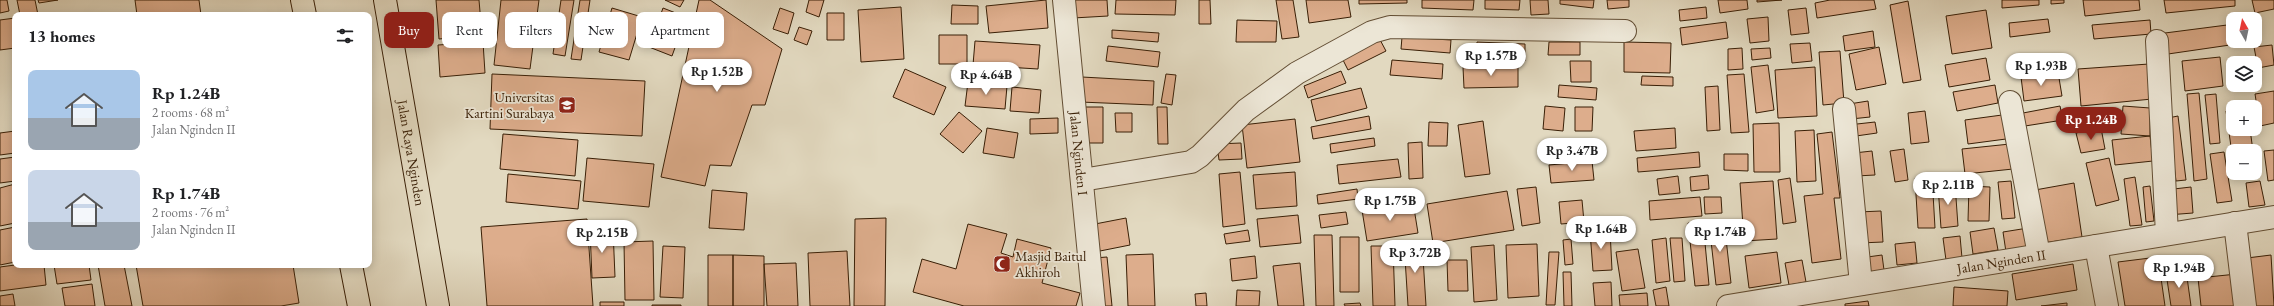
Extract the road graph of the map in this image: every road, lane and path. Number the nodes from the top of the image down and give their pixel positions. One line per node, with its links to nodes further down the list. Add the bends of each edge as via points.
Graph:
1 (302, 0): 4 (main road)
2 (385, 0): 18 (main road, Jalan Raya Nginden)
3 (1064, 0): 9 (street, Jalan Nginden I)
4 (304, 12)
5 (1625, 31): 9 (street, via 1390,27 1372,32 1297,73 1246,110 1200,156 1190,162)
6 (2157, 41): 12 (street)
7 (2010, 102): 14 (street)
8 (1844, 109): 16 (street)
9 (1082, 180): 19 (street, Jalan Nginden I)
10 (2274, 217): 11 (street, Jalan Nginden II)
11 (2235, 223): 12 (street, Jalan Nginden II); 22 (street)
12 (2167, 234): 13 (street, Jalan Nginden II)
13 (2096, 246): 14 (street, Jalan Nginden II); 21 (street)
14 (2039, 255): 16 (street, Jalan Nginden II)
15 (352, 268): 17 (main road)
16 (1861, 284): 20 (street, Jalan Nginden II)
17 (359, 306)
18 (438, 306)
19 (1094, 306)
20 (1728, 306)
21 (2107, 306)
22 (2245, 306)

